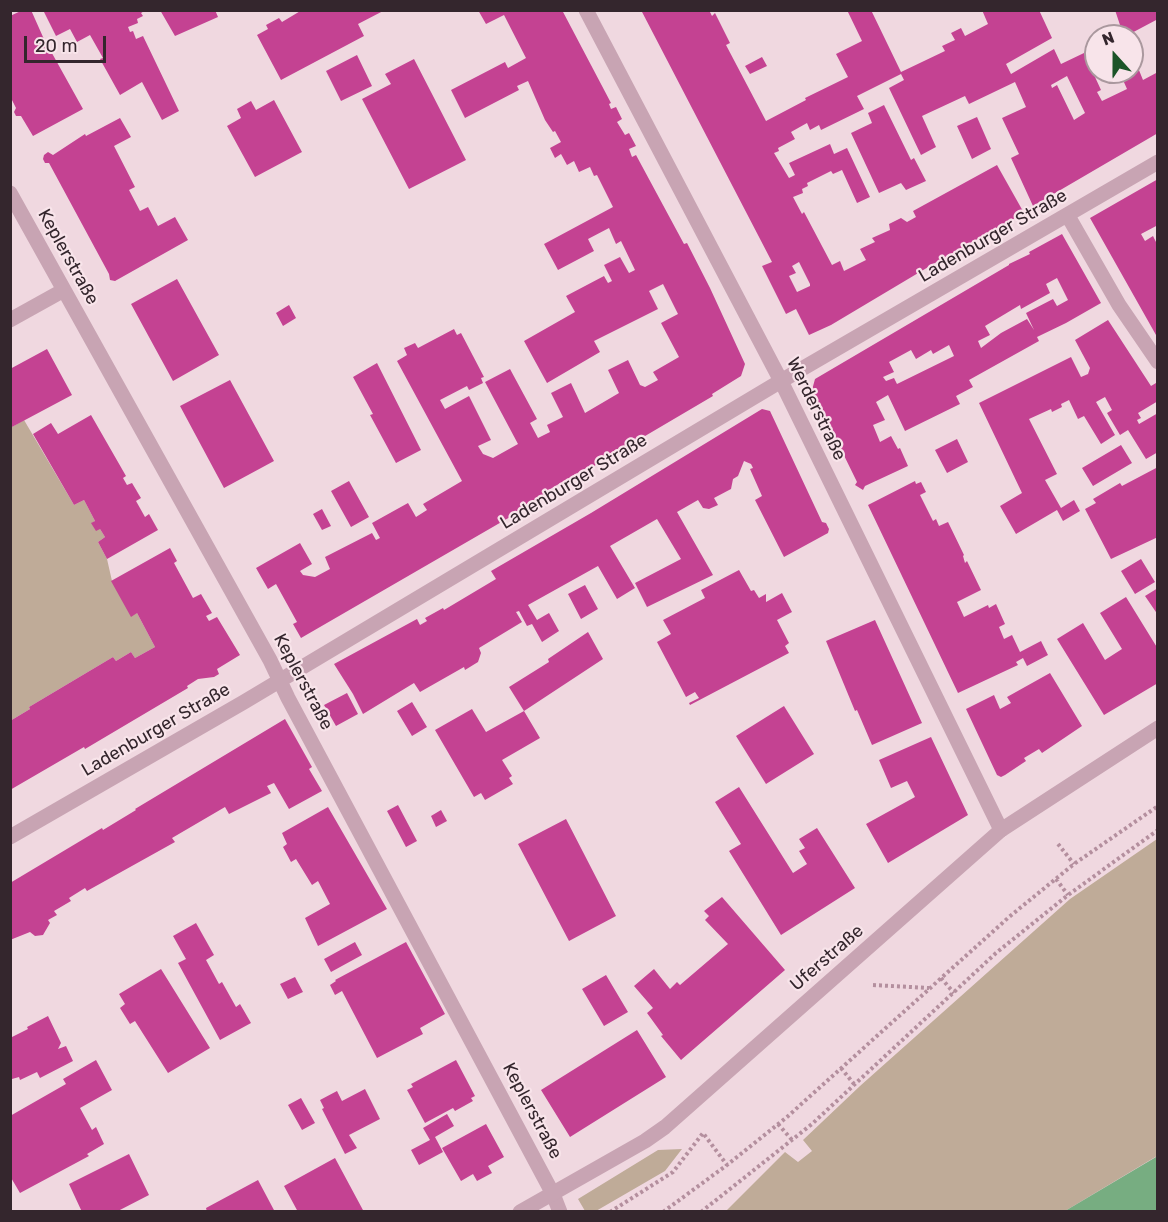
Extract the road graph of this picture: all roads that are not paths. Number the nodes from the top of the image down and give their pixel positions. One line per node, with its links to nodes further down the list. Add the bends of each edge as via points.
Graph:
1 (586, 10): 8 (street, Werderstraße)
2 (1158, 162): 4 (street, Ladenburger Straße)
3 (10, 193): 5 (street, Keplerstraße)
4 (1068, 216): 7 (street, via 1119,305); 8 (street, Ladenburger Straße)
5 (64, 290): 6 (street); 9 (street, Keplerstraße)
6 (10, 320)
7 (1158, 362)
8 (781, 381): 9 (street, Ladenburger Straße); 11 (street, Werderstraße)
9 (279, 680): 12 (street, Ladenburger Straße); 13 (street, Keplerstraße)
10 (1158, 728): 11 (street, Uferstraße)
11 (1001, 830): 13 (street, Uferstraße, via 665,1127)
12 (10, 837)
13 (554, 1194): 14 (street, Uferstraße); 15 (street, Keplerstraße)
14 (520, 1212)
15 (560, 1212)

